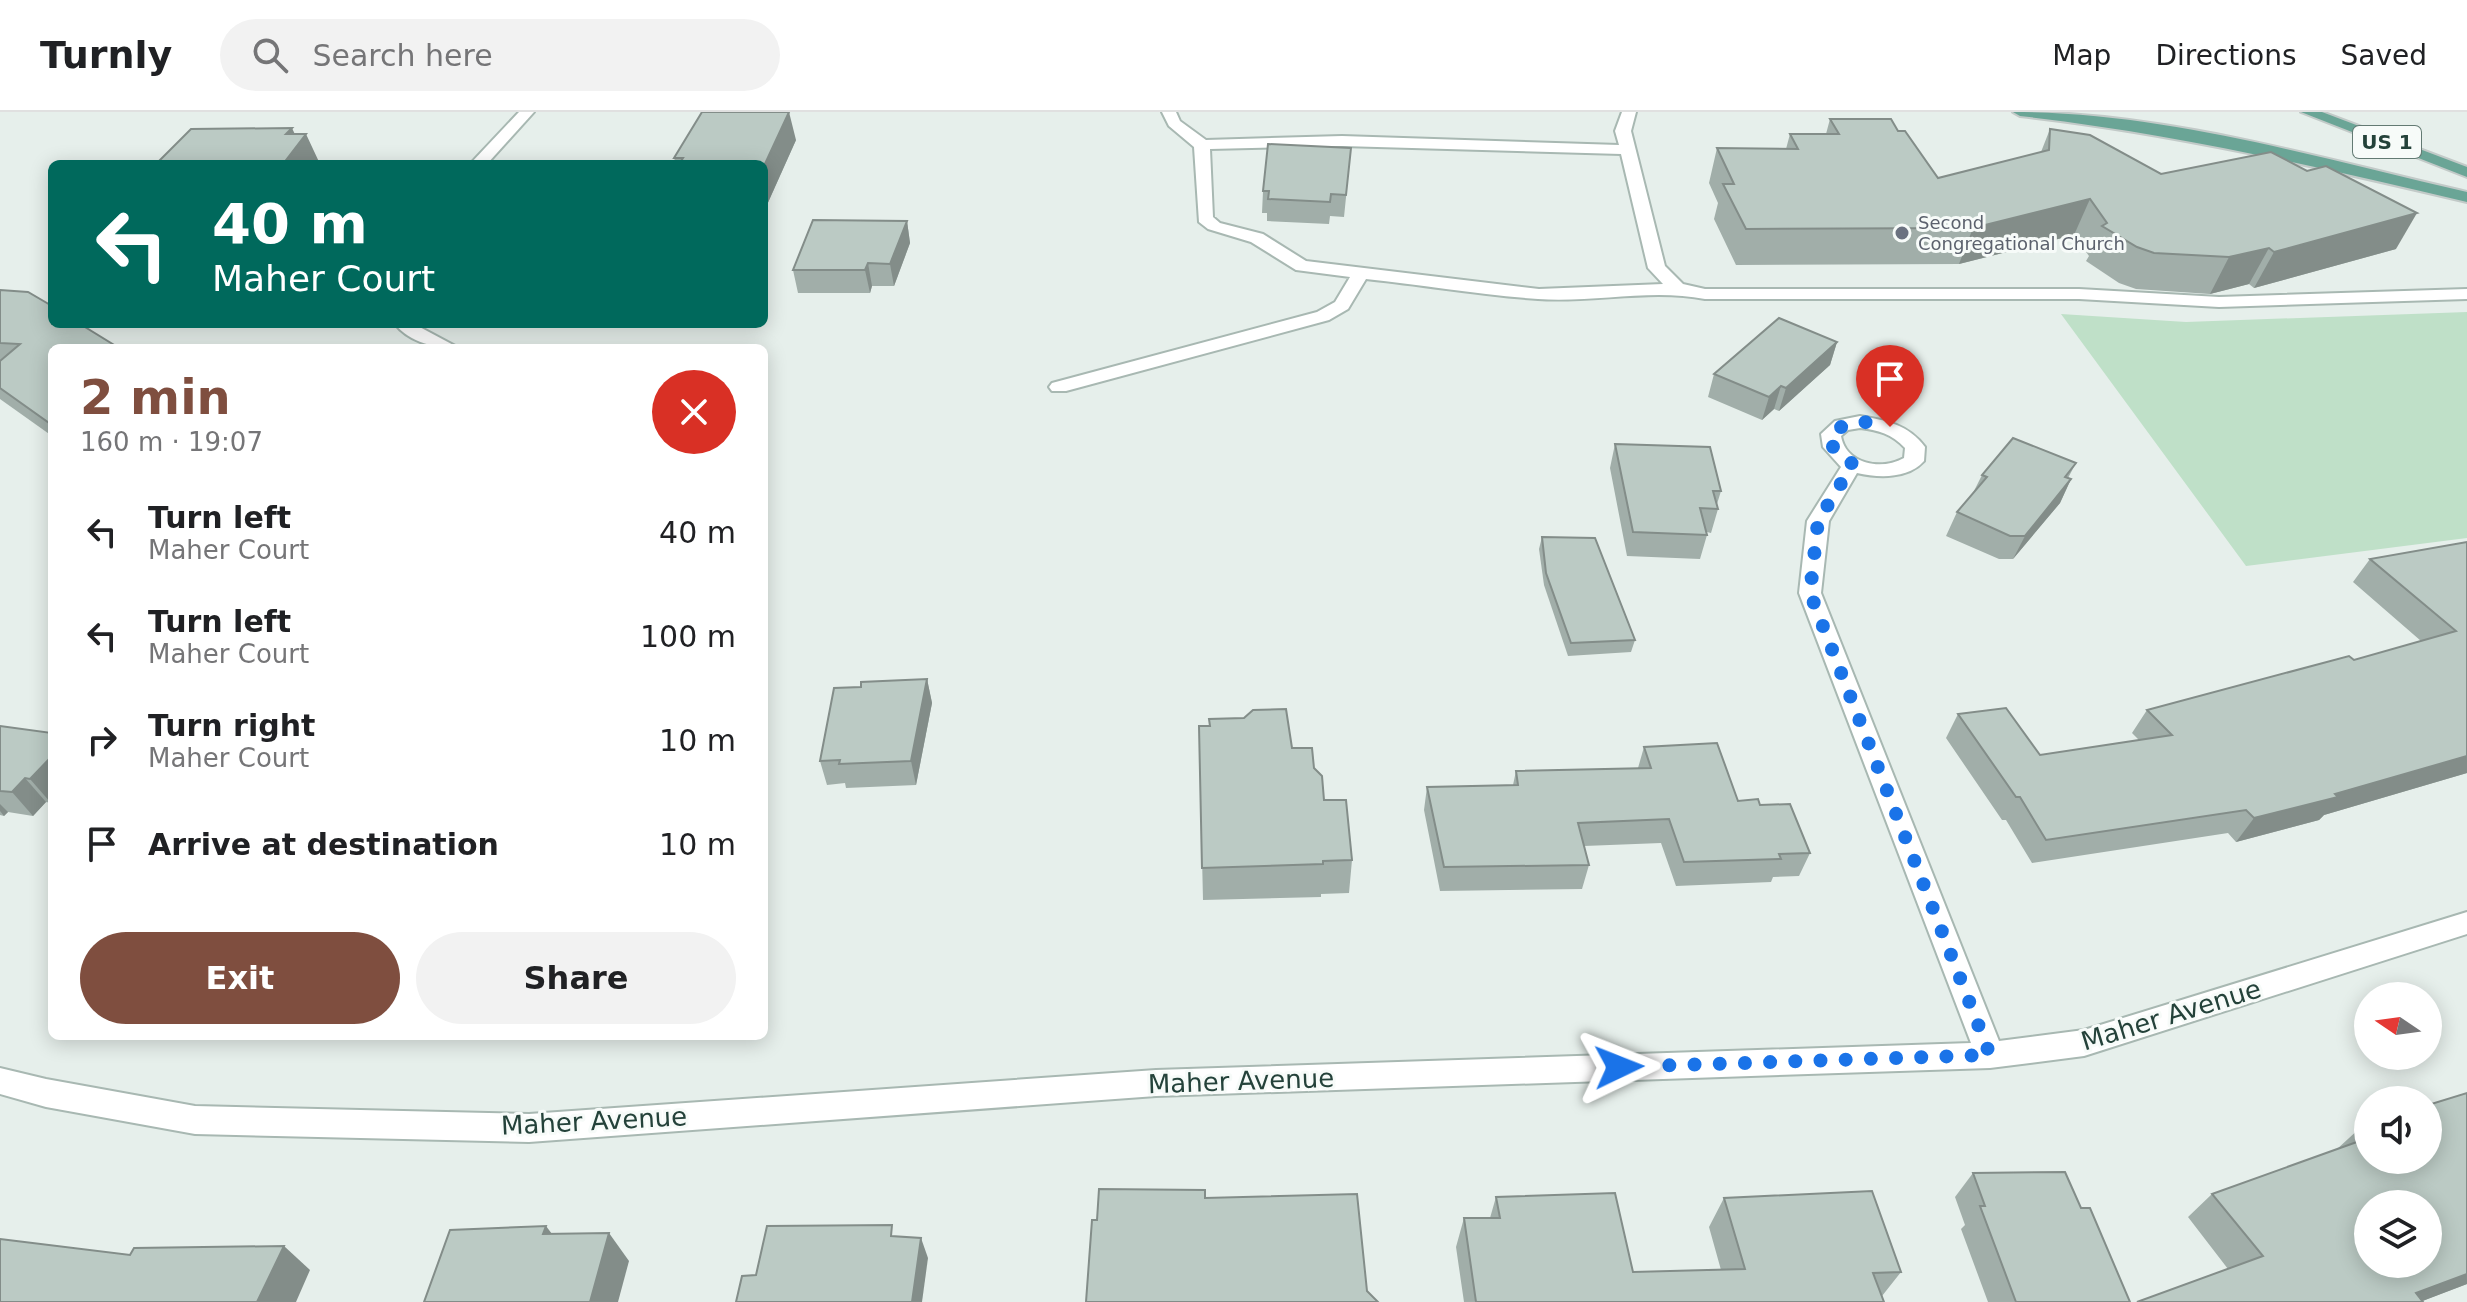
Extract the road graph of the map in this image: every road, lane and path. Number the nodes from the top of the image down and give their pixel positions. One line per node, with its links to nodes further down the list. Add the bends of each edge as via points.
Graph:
1 (527, 112): 8 (street)
2 (1169, 112): 6 (street, via 1174,123)
3 (1629, 112): 7 (street, via 1623,131)
4 (2020, 112): 10 (main road, via 2239,144)
5 (2308, 112): 9 (main road, US 1)
6 (1202, 145): 7 (street, via 1342,141); 11 (street, via 1205,219 1257,238 1302,266)
7 (1628, 150): 12 (street, via 1657,268)
8 (482, 160)
9 (2467, 172)
10 (2467, 197)
11 (1361, 272): 12 (street, via 1539,294); 16 (street, via 1342,305 1323,316)
12 (1677, 288): 13 (street, via 1705,294 2079,294 2219,302)
13 (2467, 294)
14 (408, 328): 15 (street)
15 (441, 344)
16 (1059, 387)
17 (1853, 464): 19 (street, via 1818,521 1810,593)
18 (2467, 923): 19 (street, Maher Avenue, via 2084,1043)
19 (1990, 1055): 20 (street, Maher Avenue, via 1156,1083 529,1128 195,1120)
20 (0, 1081)

